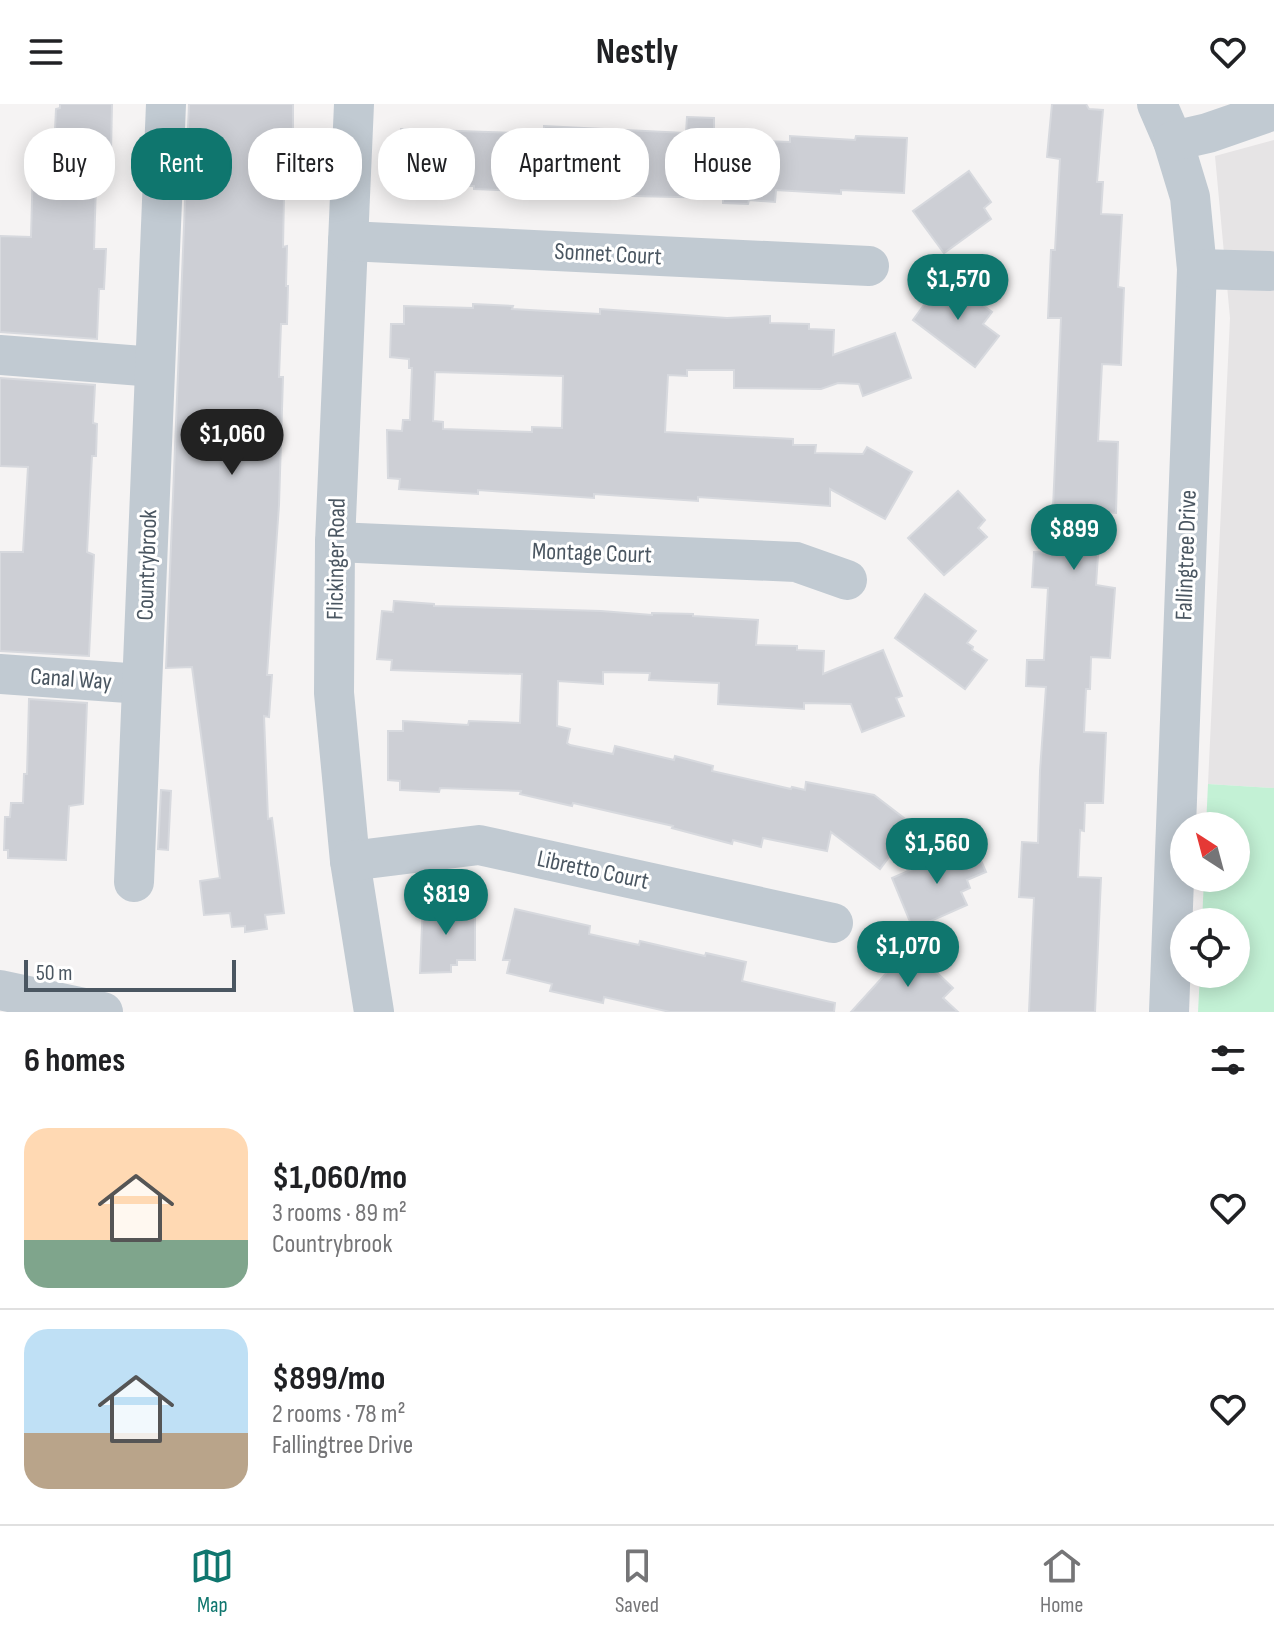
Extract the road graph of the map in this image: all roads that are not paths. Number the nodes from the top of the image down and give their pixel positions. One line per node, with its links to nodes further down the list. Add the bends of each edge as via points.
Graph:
1 (166, 104): 11 (street, Countrybrook)
2 (354, 104): 6 (street, Flickinger Road)
3 (1157, 104): 5 (street, Fallingtree Drive)
4 (1274, 110): 5 (street)
5 (1173, 141): 8 (street, Fallingtree Drive, via 1190,197)
6 (348, 241): 7 (street, Sonnet Court); 12 (street, Flickinger Road)
7 (869, 266)
8 (1197, 269): 9 (street); 22 (street, Fallingtree Drive)
9 (1270, 271)
10 (0, 355): 11 (street)
11 (155, 367): 15 (street, Countrybrook)
12 (335, 542): 13 (street, Montage Court, via 796,562); 16 (street, Flickinger Road, via 334,693)
13 (847, 580)
14 (0, 674): 15 (street, Canal Way)
15 (142, 684): 17 (street, Countrybrook)
16 (350, 861): 18 (street, Libretto Court, via 479,845); 21 (street, Flickinger Road)
17 (134, 882)
18 (833, 923)
19 (0, 990): 20 (street)
20 (103, 1012)
21 (374, 1012)
22 (1169, 1012)

